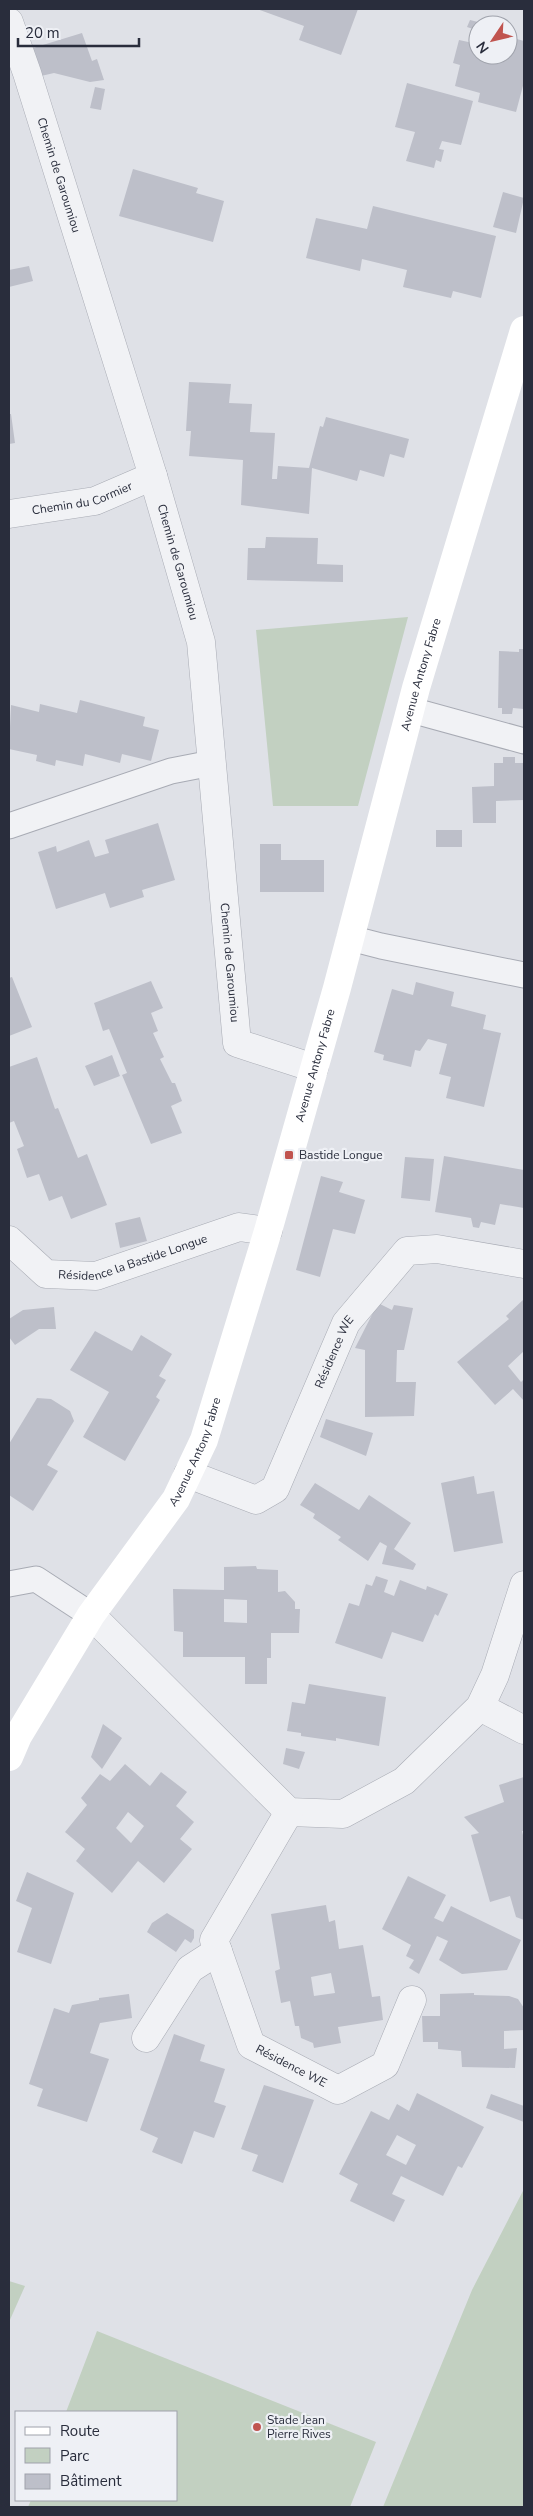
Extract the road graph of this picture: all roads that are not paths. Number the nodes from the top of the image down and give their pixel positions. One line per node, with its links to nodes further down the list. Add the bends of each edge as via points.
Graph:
1 (9, 22): 3 (street, Chemin de Garoumiou)
2 (524, 330): 5 (street, Avenue Antony Fabre)
3 (153, 476): 4 (street, Chemin du Cormier, via 95,501); 7 (street, Chemin de Garoumiou, via 201,642)
4 (9, 514)
5 (411, 710): 6 (lane); 9 (street, Avenue Antony Fabre)
6 (524, 741)
7 (212, 763): 8 (lane, via 171,771); 11 (street, Chemin de Garoumiou, via 237,1043)
8 (9, 826)
9 (350, 938): 10 (lane); 11 (street, Avenue Antony Fabre)
10 (524, 975)
11 (314, 1068): 12 (street, Avenue Antony Fabre)
12 (268, 1231): 13 (street, Résidence la Bastide Longue, via 239,1227 96,1276 46,1274); 15 (street, Avenue Antony Fabre, via 204,1440)
13 (9, 1240)
14 (524, 1264): 15 (street, Résidence WE, via 437,1249 407,1251 346,1323 275,1489 256,1500)
15 (188, 1474): 18 (street, Avenue Antony Fabre, via 176,1499)
16 (9, 1584): 18 (lane, via 36,1579)
17 (524, 1585): 19 (street, via 495,1675)
18 (91, 1615): 21 (street, Avenue Antony Fabre, via 18,1736); 22 (street)
19 (480, 1707): 20 (street); 22 (street, via 404,1781 344,1814)
20 (524, 1730)
21 (9, 1757)
22 (289, 1812): 23 (street, Résidence WE, via 214,1940)
23 (218, 1951): 24 (street, Résidence WE, via 251,2045 338,2090 385,2065); 25 (street, via 190,1969)
24 (412, 2000)
25 (146, 2038)

